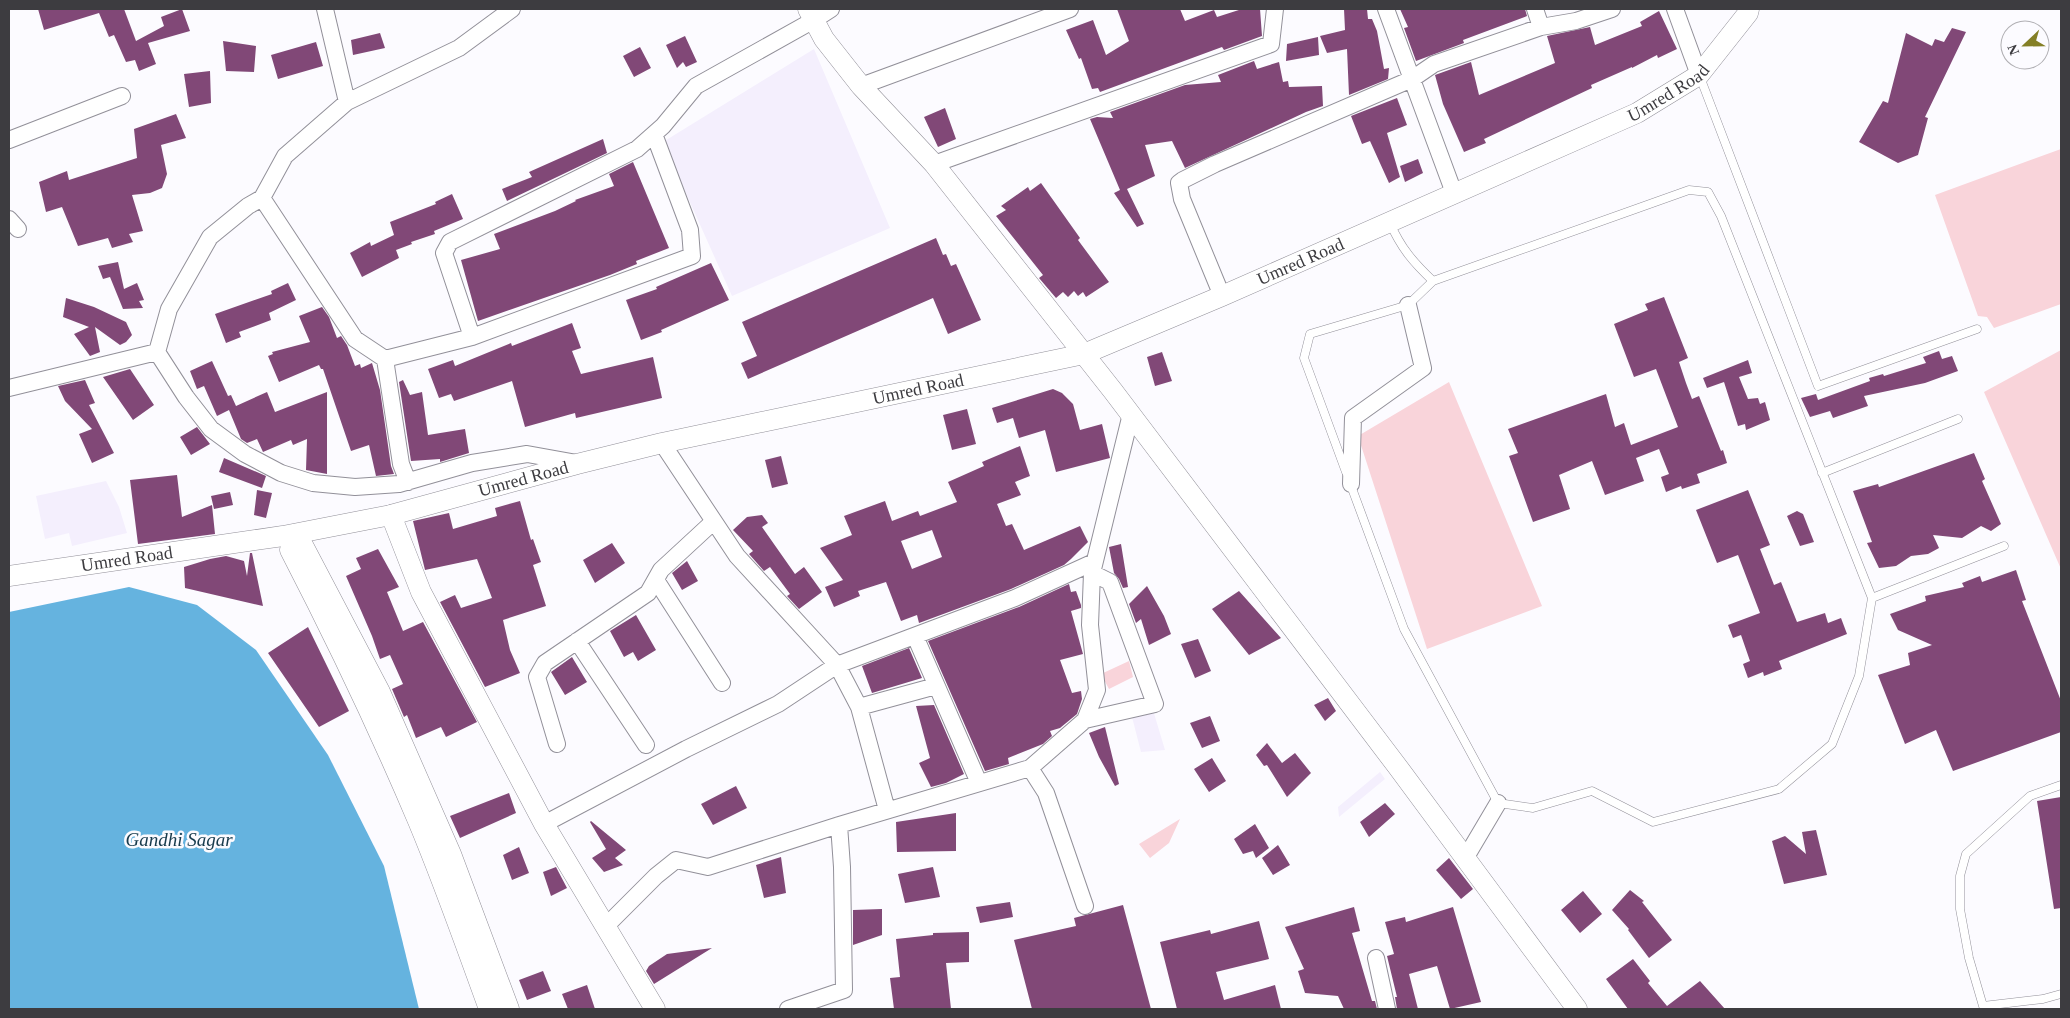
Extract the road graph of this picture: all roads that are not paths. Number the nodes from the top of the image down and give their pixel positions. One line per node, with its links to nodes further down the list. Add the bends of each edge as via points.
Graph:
1 (325, 9): 17 (street)
2 (512, 9): 17 (street, via 459,48)
3 (831, 9): 11 (street)
4 (1066, 9): 15 (street)
5 (1275, 9): 20 (street, via 1271,44)
6 (1386, 9): 14 (street)
7 (1535, 9): 12 (street)
8 (1612, 9): 12 (street, via 1576,21)
9 (1675, 9): 13 (street)
10 (1749, 9): 13 (street, Umred Road)
11 (811, 14): 15 (street, via 824,40); 18 (street, via 696,86)
12 (1540, 26): 14 (street, via 1434,64)
13 (1699, 75): 21 (street, Umred Road, via 1637,113); 27 (lane, via 1818,386)
14 (1412, 79): 21 (street); 25 (street, via 1215,164 1180,183 1182,199)
15 (861, 86): 20 (street)
16 (122, 96): 19 (street)
17 (347, 102): 22 (street, via 286,156)
18 (654, 134): 28 (street, via 637,149 450,242 444,253); 28 (street, via 690,230 692,256)
19 (9, 140)
20 (934, 164): 30 (street)
21 (1454, 193): 23 (street, Umred Road)
22 (262, 198): 29 (street, via 210,237 169,309); 31 (street, via 355,339)
23 (1390, 222): 24 (lane, via 1400,244); 25 (street, Umred Road)
24 (1433, 281): 26 (lane); 37 (lane, via 1689,190 1708,192)
25 (1222, 296): 30 (street, Umred Road)
26 (1408, 305): 39 (street, via 1423,368 1352,418); 39 (lane, via 1310,334 1304,358)
27 (1977, 329)
28 (472, 337): 31 (street)
29 (157, 352): 32 (street); 38 (street, via 211,430 245,454 282,473 313,483 355,487)
30 (1084, 354): 33 (street); 35 (street, Umred Road)
31 (385, 359): 38 (street, via 401,464)
32 (9, 388)
33 (1131, 414): 44 (street); 74 (street)
34 (1958, 419): 37 (lane)
35 (662, 443): 36 (street, Umred Road); 41 (street)
36 (577, 464): 38 (street, via 527,454 472,463); 40 (street, Umred Road)
37 (1822, 473): 47 (lane)
38 (408, 482)
39 (1350, 484): 60 (lane, via 1404,630)
40 (391, 515): 42 (street, Umred Road); 62 (street, via 421,592)
41 (714, 522): 46 (street, via 661,570); 50 (street, via 737,556)
42 (290, 535): 45 (street, Umred Road); 69 (street, via 418,821); 70 (street, via 380,692 451,854)
43 (2004, 546): 47 (lane)
44 (1093, 568): 48 (street); 54 (street, via 1090,625 1097,690); 54 (street, via 1110,582 1155,704)
45 (9, 576)
46 (656, 580): 49 (street, via 648,593); 51 (street)
47 (1872, 598): 60 (lane, via 1859,676 1832,744 1779,789 1653,822 1592,790 1533,808)
48 (915, 636): 50 (street); 52 (street)
49 (578, 641): 55 (street, via 545,663 537,677); 56 (street)
50 (837, 665): 53 (street); 62 (street, via 778,704)
51 (722, 683)
52 (936, 686): 53 (street); 58 (street)
53 (859, 707): 61 (street)
54 (1085, 720): 57 (street)
55 (558, 744)
56 (646, 745)
57 (1030, 768): 58 (street); 65 (street, via 1046,793)
58 (979, 783): 61 (street)
59 (2061, 785): 68 (lane, via 2030,796 1966,854 1960,876 1960,909 1969,958 1983,1006)
60 (1498, 803): 64 (street)
61 (887, 810): 63 (street)
62 (544, 824): 66 (street)
63 (839, 825): 66 (street, via 708,868 676,860); 72 (street, via 844,990)
64 (1469, 852)
65 (1085, 906)
66 (606, 926): 71 (street)
67 (1376, 958): 73 (street)
68 (2061, 994)
69 (489, 1009)
70 (509, 1009)
71 (655, 1009)
72 (788, 1009)
73 (1387, 1009)
74 (1577, 1009)

